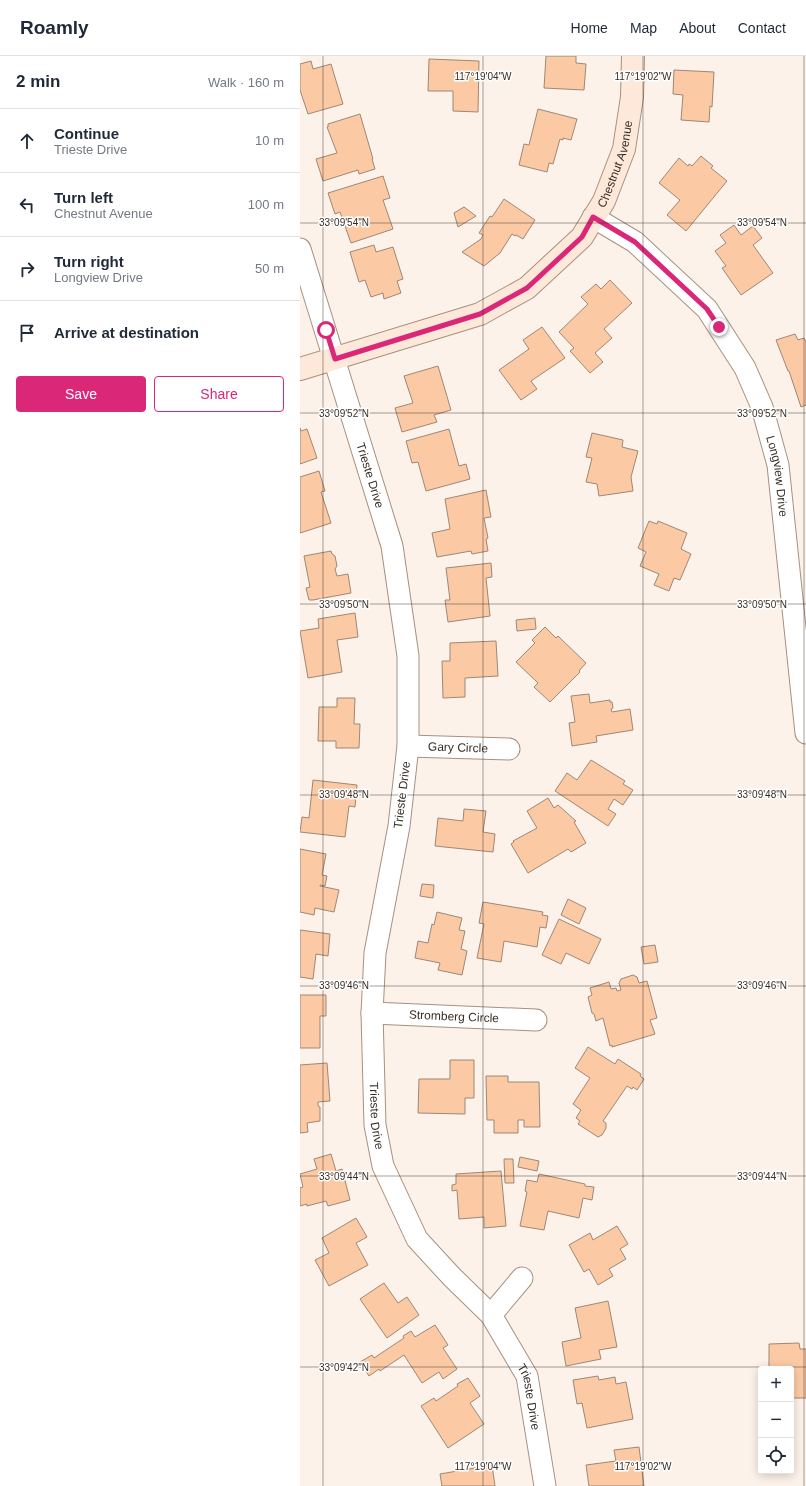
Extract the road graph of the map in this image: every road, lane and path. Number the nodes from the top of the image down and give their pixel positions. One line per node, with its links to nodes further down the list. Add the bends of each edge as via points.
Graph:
1 (633, 56): 2 (street, Chestnut Avenue, via 632,97 624,149 604,201)
2 (593, 217): 4 (street, Chestnut Avenue, via 582,237 527,288 480,314); 6 (street, Longview Drive, via 635,242 707,309 745,368 762,407 778,465)
3 (300, 249): 4 (street, Trieste Drive)
4 (335, 359): 5 (street, Chestnut Avenue); 7 (street, Trieste Drive, via 392,546 408,656)
5 (300, 369)
6 (806, 733)
7 (408, 746): 8 (street, Gary Circle); 9 (street, Trieste Drive, via 399,826 375,953)
8 (509, 749)
9 (372, 1013): 10 (street, Stromberg Circle); 12 (street, Trieste Drive, via 375,1125 383,1166 416,1239)
10 (536, 1020)
11 (522, 1278): 12 (street)
12 (491, 1315): 13 (street, Trieste Drive, via 527,1376)
13 (545, 1486)

